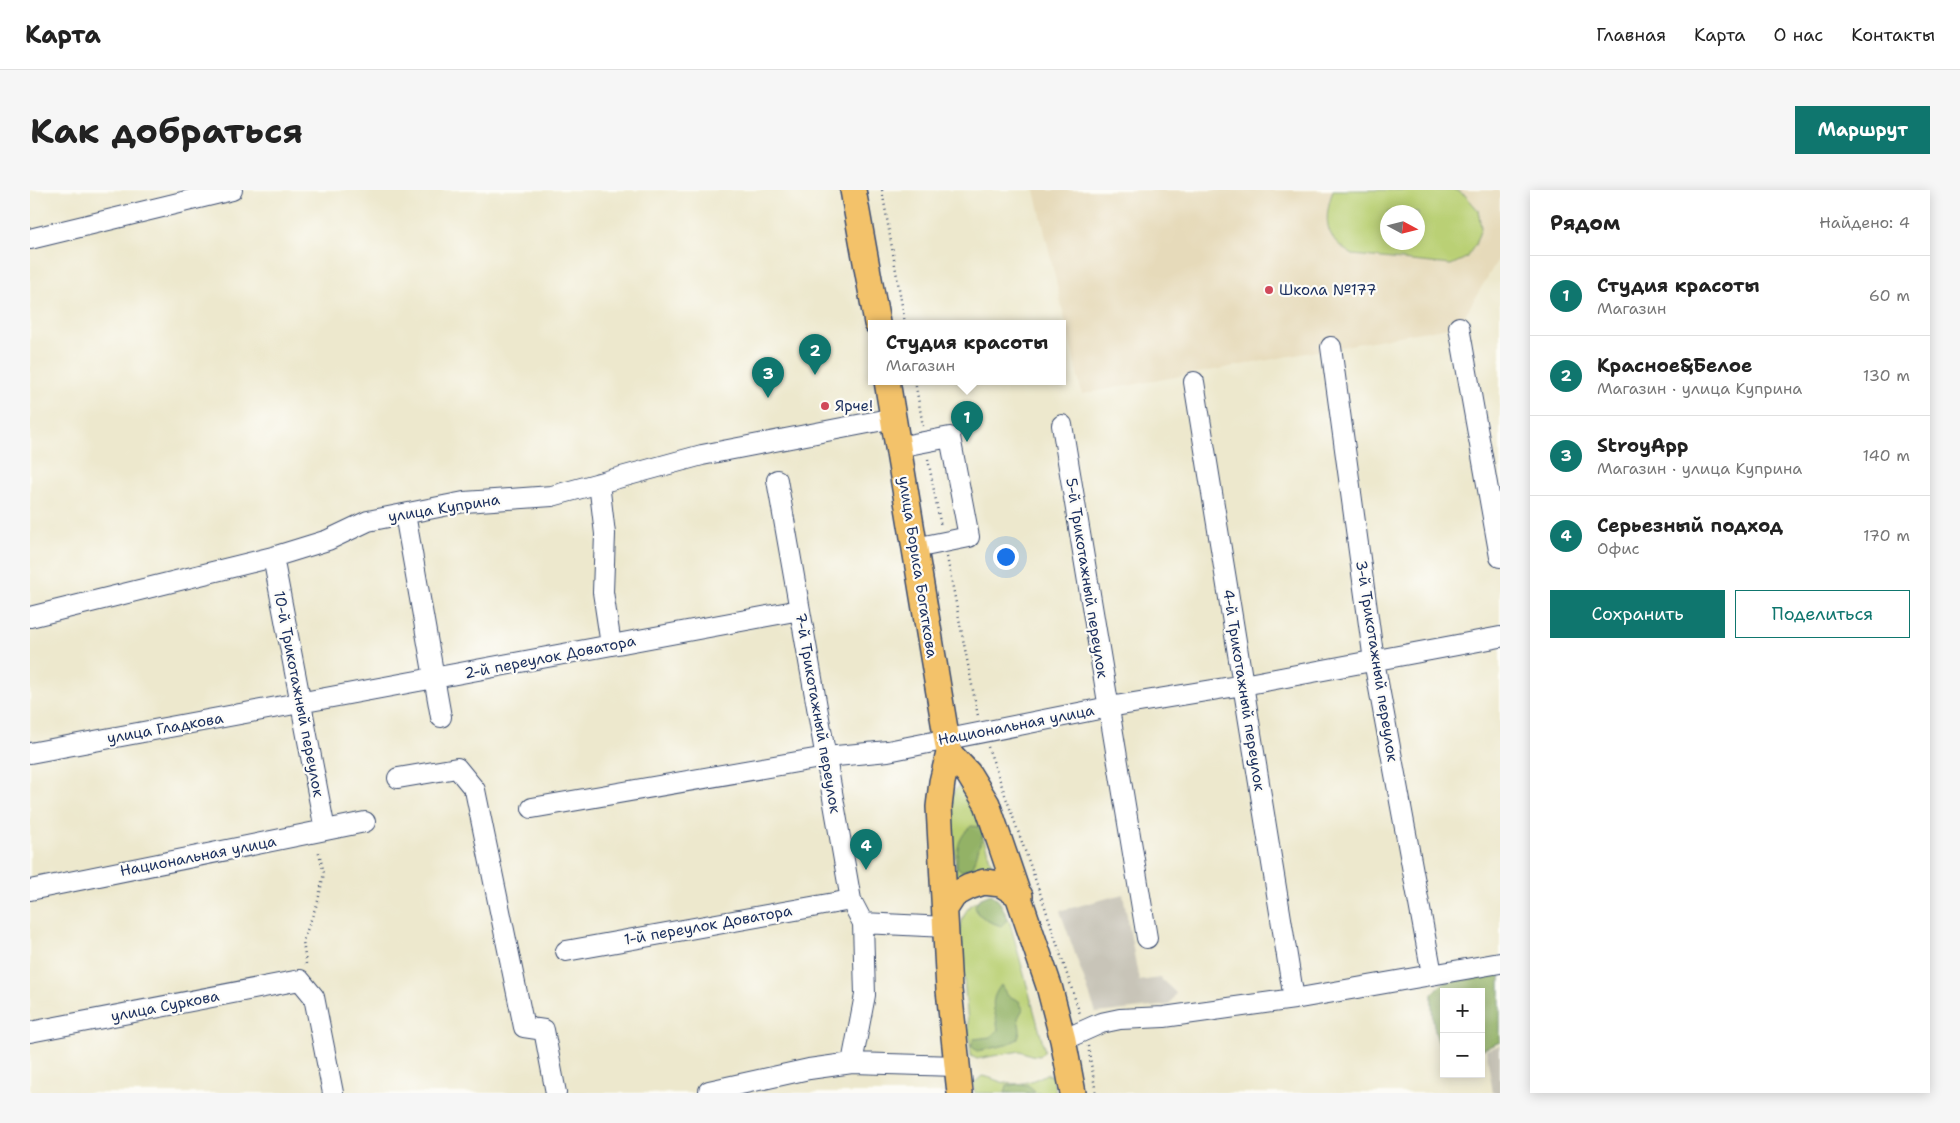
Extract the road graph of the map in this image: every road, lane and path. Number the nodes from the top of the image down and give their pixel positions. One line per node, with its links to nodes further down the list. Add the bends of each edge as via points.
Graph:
1 (232, 190): 4 (street)
2 (853, 190): 5 (main road)
3 (882, 190): 6 (path)
4 (30, 239)
5 (876, 320)
6 (904, 320)
7 (1459, 327): 19 (street)
8 (1330, 347): 24 (street, 3-й Трикотажный переулок)
9 (1194, 382): 26 (street, 4-й Трикотажный переулок)
10 (888, 385): 11 (main road, улица Бориса Богаткова)
11 (894, 418): 13 (main road, улица Бориса Богаткова); 15 (street, улица Куприна, via 702,455)
12 (1062, 425): 28 (street, 5-й Трикотажный переулок)
13 (898, 447): 17 (main road, улица Бориса Богаткова); 17 (street, via 950,437 969,537)
14 (777, 480): 20 (street, 7-й Трикотажный переулок)
15 (599, 483): 16 (street, улица Куприна, via 552,496 464,502); 23 (street, via 605,534 603,592)
16 (405, 514): 18 (street, улица Куприна, via 368,521 328,540); 25 (street)
17 (915, 548): 30 (main road, улица Бориса Богаткова)
18 (273, 557): 21 (street, улица Куприна); 27 (street, 10-й Трикотажный переулок)
19 (1500, 557)
20 (800, 610): 23 (street, 2-й переулок Доватора); 32 (street, 7-й Трикотажный переулок)
21 (30, 616)
22 (1500, 637): 24 (street, Национальная улица)
23 (611, 645): 25 (street, 2-й переулок Доватора)
24 (1374, 660): 26 (street, Национальная улица); 45 (street, 3-й Трикотажный переулок)
25 (435, 678): 27 (street, 2-й переулок Доватора); 29 (street)
26 (1243, 685): 28 (street, Национальная улица); 47 (street, 4-й Трикотажный переулок)
27 (300, 703): 31 (street, улица Гладкова); 36 (street, 10-й Трикотажный переулок)
28 (1108, 707): 30 (street, Национальная улица); 42 (street, 5-й Трикотажный переулок)
29 (441, 717)
30 (948, 746): 32 (street, Национальная улица); 38 (main road, via 987,804); 40 (main road, улица Бориса Богаткова, via 939,807)
31 (30, 753)
32 (826, 756): 34 (street, Национальная улица); 39 (street, 7-й Трикотажный переулок)
33 (398, 778): 54 (street, via 457,768 475,790 524,1027 544,1030)
34 (532, 808)
35 (365, 822): 36 (street, Национальная улица)
36 (320, 831): 37 (street, Национальная улица); 46 (path, via 324,873 303,942 306,966)
37 (30, 890)
38 (1020, 896): 40 (main road, via 1001,884 984,882 954,895); 49 (main road)
39 (851, 900): 41 (street, 7-й Трикотажный переулок); 43 (street, 1-й переулок Доватора)
40 (945, 918): 41 (street); 51 (main road, улица Бориса Богаткова)
41 (863, 923): 50 (street, 7-й Трикотажный переулок, via 865,995)
42 (1147, 938)
43 (566, 951)
44 (1500, 963): 45 (street)
45 (1432, 974): 47 (street)
46 (300, 980): 48 (street, улица Суркова); 53 (street, via 314,997)
47 (1294, 999): 49 (street, via 1164,1017 1120,1019)
48 (30, 1032)
49 (1063, 1040): 56 (main road)
50 (852, 1063): 51 (street); 52 (street)
51 (957, 1066): 55 (main road, улица Бориса Богаткова)
52 (709, 1091)
53 (333, 1093)
54 (556, 1093)
55 (960, 1093)
56 (1073, 1093)

